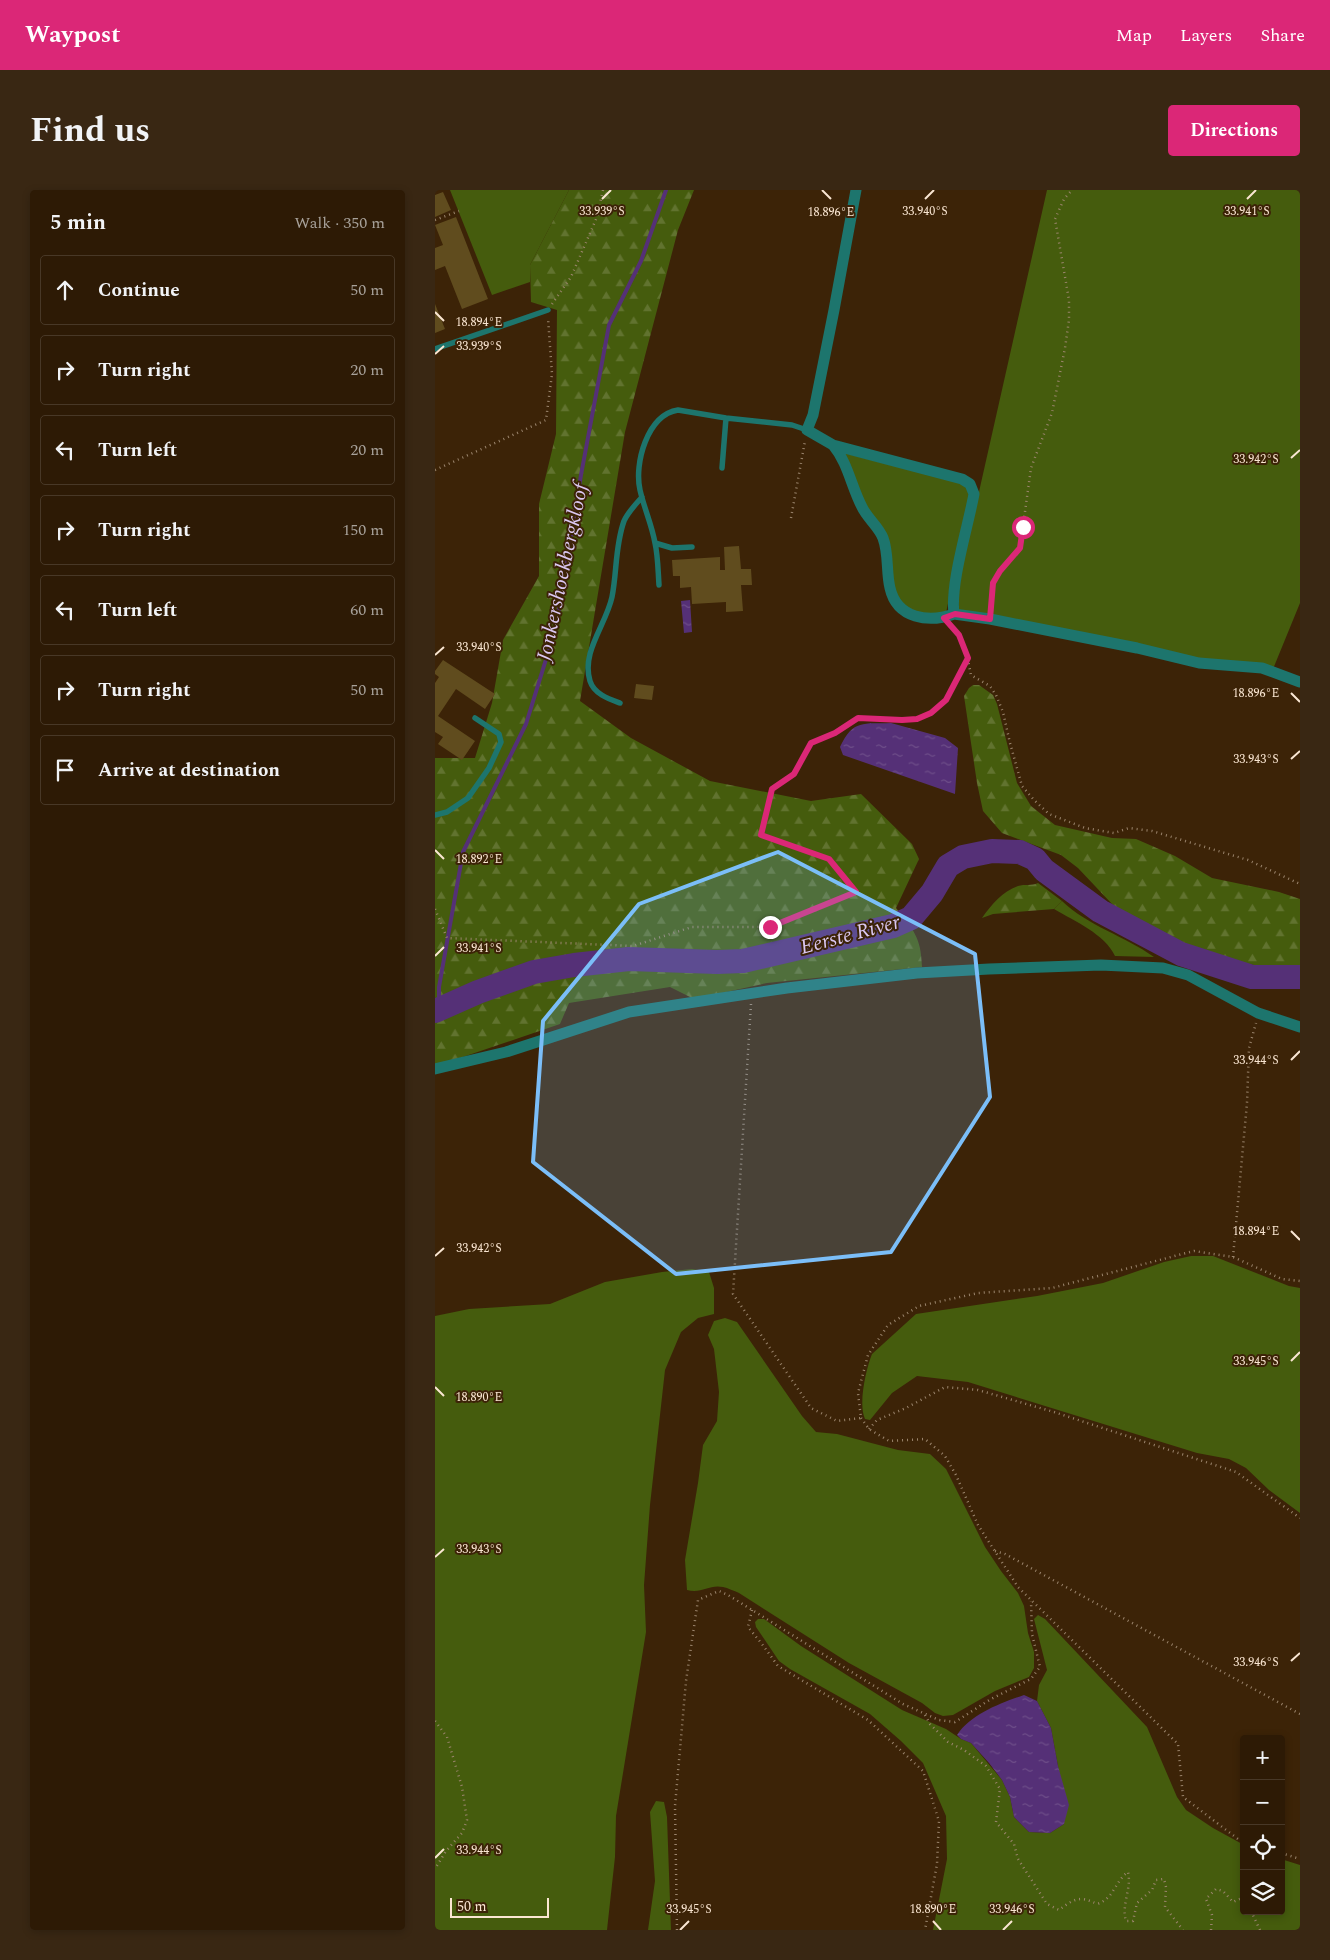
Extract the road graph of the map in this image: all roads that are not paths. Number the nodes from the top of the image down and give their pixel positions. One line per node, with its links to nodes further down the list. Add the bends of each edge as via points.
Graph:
1 (856, 190): 5 (street, via 813,415)
2 (548, 310): 3 (lane)
3 (435, 349)
4 (726, 418): 5 (lane, via 792,425); 7 (lane); 8 (lane, via 678,410 671,411 655,424 641,452 640,489)
5 (807, 430): 6 (street)
6 (833, 445): 12 (street, via 849,471 862,508 883,536 890,588 895,601 912,616 926,619); 12 (street, via 962,479 970,484 974,494)
7 (722, 468)
8 (643, 497): 9 (lane); 14 (lane, via 625,519 619,537 612,597 590,653 588,668 591,683 601,695)
9 (655, 543): 10 (lane, via 672,548); 11 (lane)
10 (693, 547)
11 (659, 585)
12 (949, 616): 13 (street, via 990,619 1199,663 1262,668)
13 (1300, 682)
14 (620, 703)
15 (475, 718): 16 (lane, via 499,734 501,742 489,768 468,798 447,812)
16 (435, 815)
17 (1300, 1027): 18 (street, via 1258,1013 1188,976 1163,968 1101,965 917,973 629,1012 506,1052)
18 (435, 1069)

